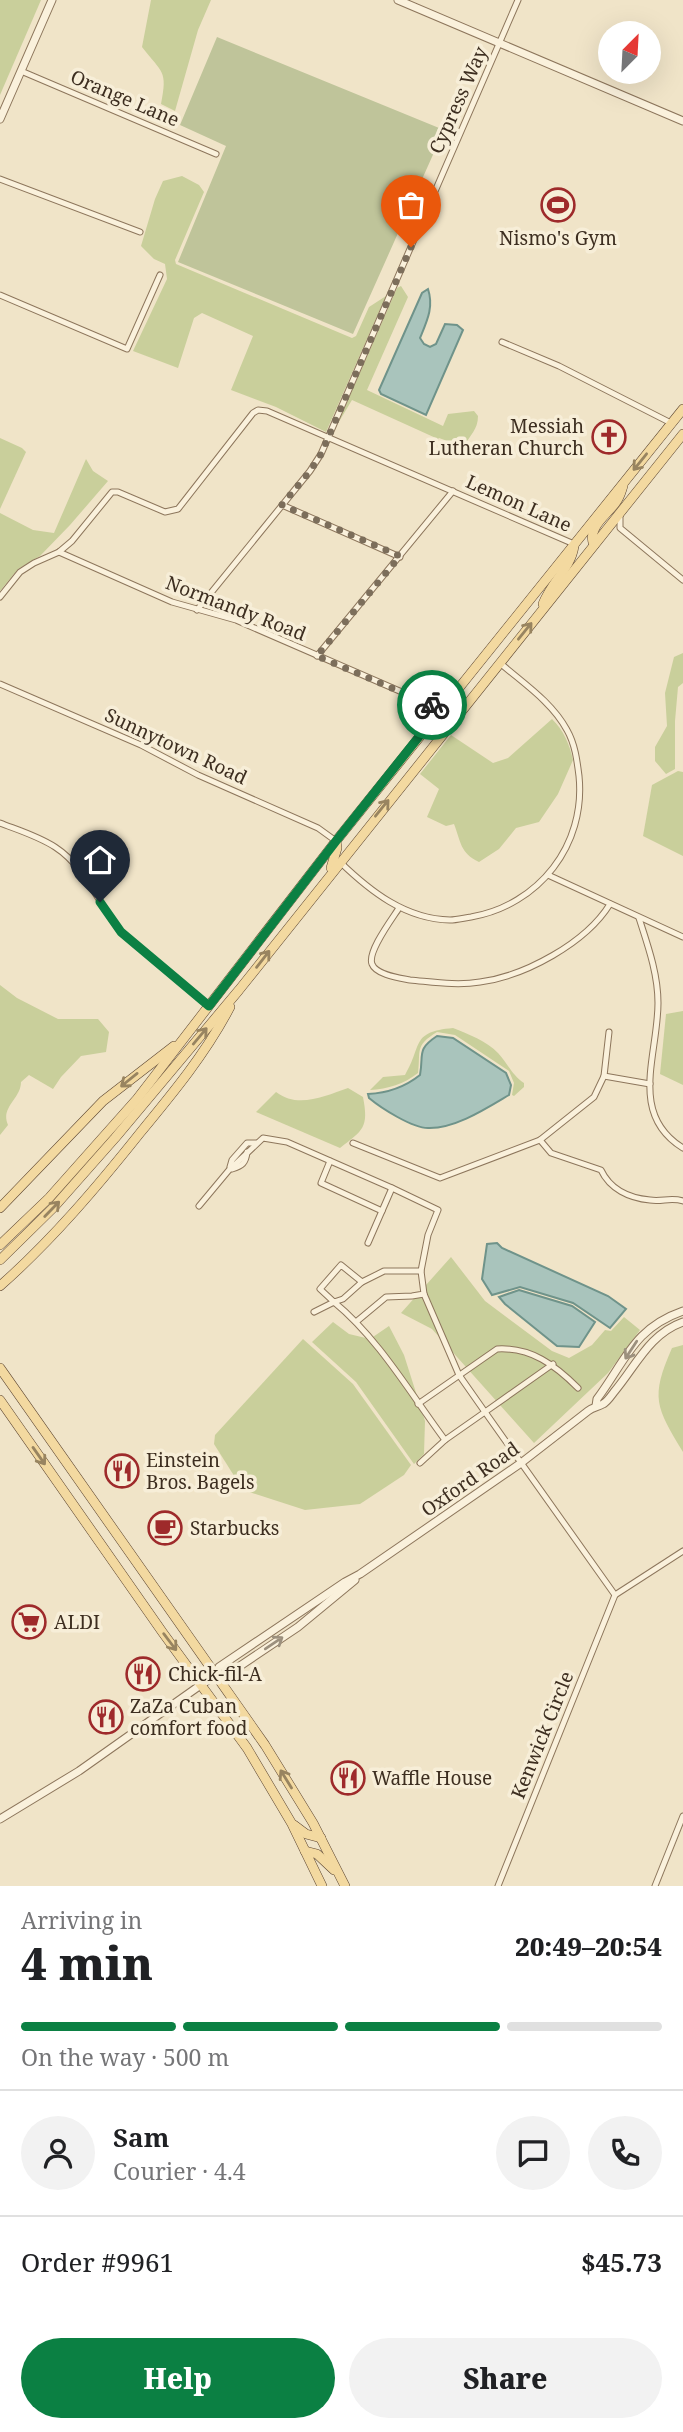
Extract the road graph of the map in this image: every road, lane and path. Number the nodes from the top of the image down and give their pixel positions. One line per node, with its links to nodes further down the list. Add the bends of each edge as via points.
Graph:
1 (51, 0): 5 (street)
2 (398, 0): 4 (street)
3 (518, 0): 4 (street, Cypress Way)
4 (500, 44): 7 (street); 18 (street, Cypress Way)
5 (21, 71): 6 (street); 9 (street, Orange Lane)
6 (0, 119)
7 (680, 120): 8 (street)
8 (683, 130)
9 (216, 154)
10 (0, 179): 11 (street)
11 (140, 232)
12 (160, 275): 13 (street, via 127,349)
13 (0, 295)
14 (502, 342): 16 (street)
15 (683, 409): 16 (main road)
16 (671, 423): 19 (main road); 20 (main road, one-way to 20)
17 (683, 434): 19 (main road)
18 (328, 437): 21 (street, Lemon Lane); 22 (street, Cypress Way, via 310,471); 26 (street, Lemon Lane, via 258,410 178,509 165,512 112,492)
19 (664, 457): 23 (main road)
20 (624, 481): 24 (main road); 25 (main road, via 619,499 593,530)
21 (453, 491): 24 (street, Lemon Lane); 27 (street)
22 (282, 505): 27 (street); 30 (street, Cypress Way)
23 (621, 511): 25 (main road); 28 (street, via 619,526)
24 (574, 544): 31 (main road, via 573,557 549,589); 32 (main road)
25 (594, 545): 31 (main road)
26 (59, 552): 29 (street, via 20,572); 30 (street, Normandy Road)
27 (400, 556): 33 (street)
28 (683, 580)
29 (0, 597)
30 (197, 610): 33 (street, Normandy Road, via 236,620)
31 (540, 612): 34 (main road, one-way to 31)
32 (504, 631): 34 (main road); 36 (main road)
33 (317, 656): 36 (street, Normandy Road)
34 (500, 663): 37 (main road); 42 (street, via 559,716 576,758 579,813)
35 (0, 684): 39 (street, Sunnytown Road, via 141,745 318,828)
36 (441, 709): 37 (main road); 39 (main road)
37 (432, 746): 40 (main road, one-way to 37)
38 (0, 823): 48 (street, via 54,846 70,859 121,932)
39 (336, 841): 41 (main road); 48 (main road)
40 (340, 862): 41 (main road); 44 (street)
41 (328, 876): 47 (main road, one-way to 41)
42 (548, 876): 43 (street); 44 (street, via 504,907 480,915 450,920)
43 (610, 904): 44 (street, via 584,932 531,967 480,982 445,984 401,978 376,970 372,964 371,955); 45 (street)
44 (399, 908)
45 (639, 918): 46 (street); 52 (street, via 652,959 658,1004)
46 (683, 937)
47 (239, 990): 66 (main road, one-way to 47, via 54,1208); 67 (main road, via 192,1067 99,1185)
48 (209, 1006): 50 (main road)
49 (609, 1032): 51 (street)
50 (184, 1039): 62 (main road, one-way to 62, via 103,1101); 65 (main road, via 111,1130)
51 (604, 1076): 52 (street); 53 (street, via 594,1097)
52 (650, 1084): 55 (street, via 651,1109 660,1128)
53 (540, 1140): 54 (street, via 440,1178); 60 (street, via 551,1153 601,1170 607,1183 631,1196)
54 (353, 1143)
55 (683, 1148)
56 (243, 1153): 57 (street, via 247,1143 273,1138); 58 (street, via 232,1160); 58 (street, via 246,1160 241,1167)
57 (330, 1161): 59 (street); 63 (street, via 321,1184)
58 (229, 1170): 61 (street)
59 (392, 1188): 63 (street); 68 (street, via 438,1210)
60 (683, 1201)
61 (199, 1206)
62 (0, 1208)
63 (382, 1211): 64 (street)
64 (368, 1243)
65 (0, 1245)
66 (2, 1259)
67 (24, 1265): 69 (main road); 71 (main road)
68 (421, 1271): 70 (street, via 384,1271); 72 (street)
69 (0, 1275)
70 (362, 1282): 73 (street); 73 (street, via 341,1265 320,1289)
71 (0, 1286)
72 (424, 1294): 76 (street, via 386,1297); 80 (street)
73 (334, 1303): 75 (street); 76 (street)
74 (683, 1311): 84 (street, Oxford Road, one-way to 84, via 641,1335)
75 (314, 1312)
76 (356, 1322): 83 (street)
77 (683, 1322): 84 (street, Oxford Road, via 653,1340 603,1404)
78 (553, 1364): 80 (street, via 508,1348 498,1349); 81 (street); 85 (street)
79 (0, 1368): 89 (main road)
80 (459, 1375): 83 (street); 85 (street)
81 (578, 1388)
82 (0, 1400): 90 (main road, one-way to 90)
83 (418, 1404): 86 (street)
84 (596, 1406): 87 (street, Oxford Road)
85 (485, 1412): 86 (street); 87 (street)
86 (445, 1440): 88 (street)
87 (521, 1463): 92 (street); 93 (street, Oxford Road, via 360,1574 298,1627 231,1672)
88 (420, 1464)
89 (118, 1537): 90 (street); 93 (main road)
90 (104, 1547): 94 (main road, one-way to 94)
91 (683, 1551): 92 (street)
92 (615, 1595): 103 (street, Kenwick Circle)
93 (215, 1676): 94 (street, Oxford Road); 98 (main road, one-way to 93, via 286,1777)
94 (202, 1684): 96 (street, Oxford Road); 97 (main road)
95 (683, 1816): 104 (street)
96 (0, 1819)
97 (292, 1824): 98 (main road); 99 (main road)
98 (321, 1838): 100 (main road)
99 (305, 1851): 100 (main road, via 317,1854); 101 (main road)
100 (340, 1876): 102 (main road)
101 (322, 1886)
102 (345, 1886)
103 (498, 1886)
104 (654, 1886)

